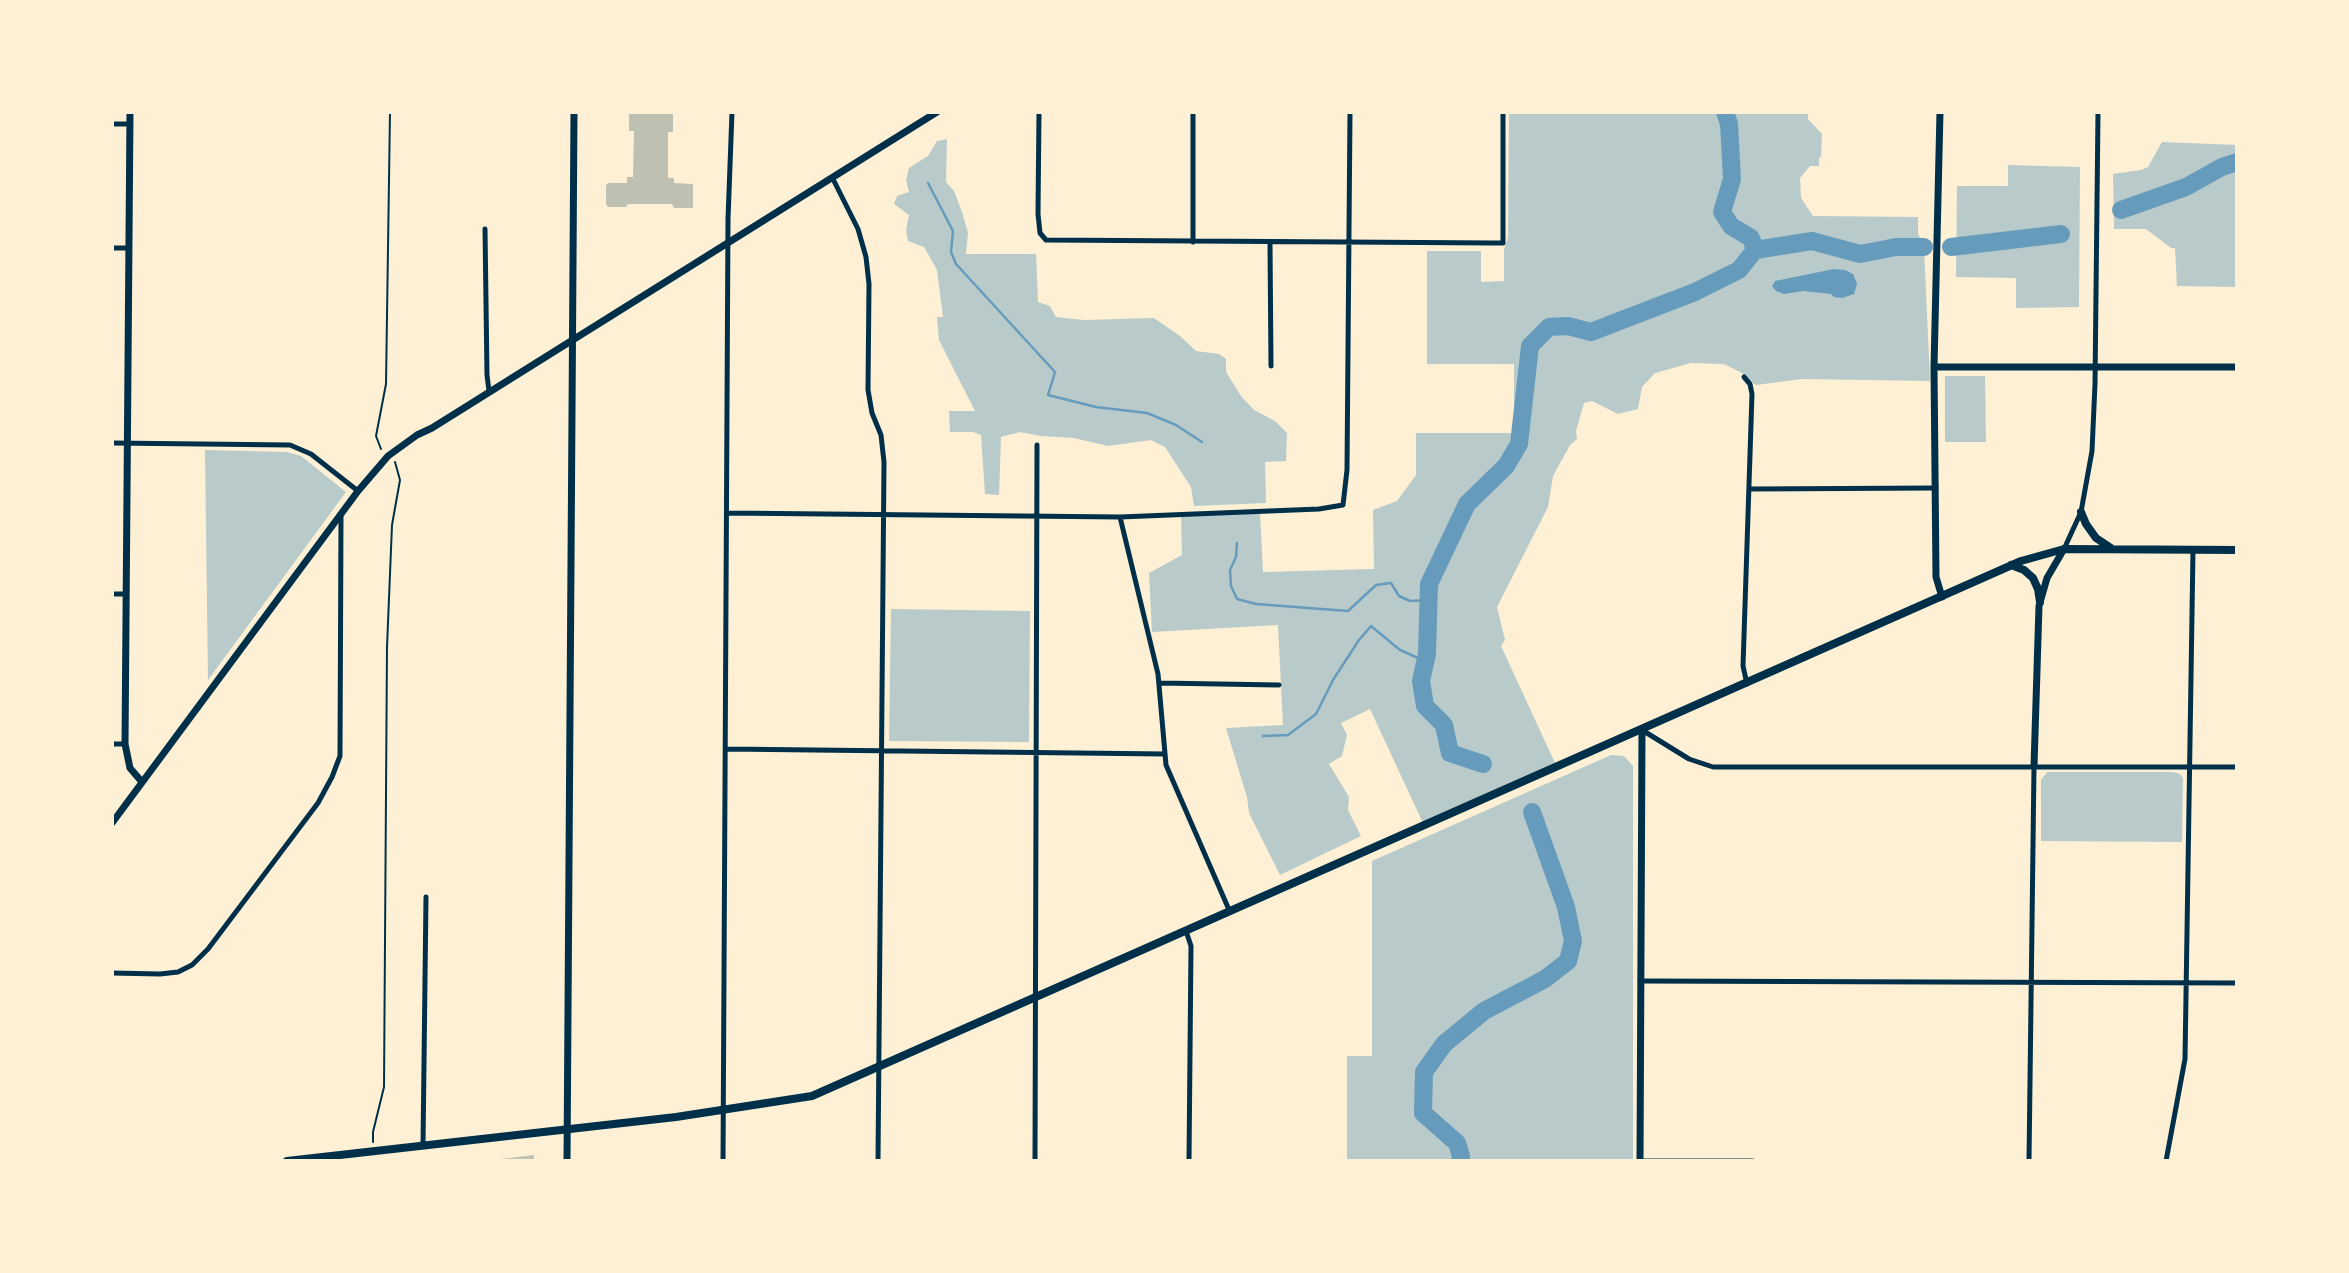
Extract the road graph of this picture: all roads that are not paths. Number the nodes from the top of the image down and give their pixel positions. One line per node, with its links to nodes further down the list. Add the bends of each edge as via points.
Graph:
1 (130, 112): 12 (street)
2 (574, 112): 21 (street)
3 (732, 112): 17 (street)
4 (937, 112): 13 (street)
5 (1039, 112): 15 (street, via 1038,214 1040,233 1046,240)
6 (1194, 112): 15 (street)
7 (1349, 112): 16 (street)
8 (1503, 112): 16 (street, via 1503,243)
9 (1940, 112): 23 (street)
10 (2098, 112): 24 (street)
11 (112, 124): 12 (street)
12 (130, 124): 20 (street)
13 (833, 179): 17 (street); 36 (street, via 858,229 866,257 868,390 881,435)
14 (485, 229): 27 (street)
15 (1193, 242): 18 (street)
16 (1348, 242): 18 (street); 39 (street, via 1343,505)
17 (728, 243): 21 (street); 35 (street)
18 (1270, 243): 22 (street)
19 (112, 248): 20 (street)
20 (129, 248): 29 (street)
21 (573, 340): 27 (street); 75 (street)
22 (1271, 366)
23 (1934, 367): 24 (street); 31 (street)
24 (2095, 367): 25 (street); 34 (street, via 2091,461)
25 (2237, 367)
26 (1744, 377): 32 (street, via 1752,394)
27 (489, 391): 33 (street, via 384,459)
28 (112, 443): 29 (street)
29 (127, 443): 33 (street, via 290,445 312,454); 46 (street)
30 (1037, 445): 37 (street)
31 (1937, 488): 32 (street); 47 (street, via 1936,577)
32 (1750, 489): 50 (street, via 1743,666)
33 (358, 491): 38 (street)
34 (2081, 512): 40 (street); 41 (main road, via 2096,538)
35 (727, 513): 36 (street); 55 (street)
36 (883, 514): 37 (street); 56 (street)
37 (1037, 516): 39 (street); 57 (street)
38 (341, 517): 62 (street); 67 (street, via 340,756 332,777 318,803 192,965 160,974)
39 (1120, 517): 49 (street)
40 (2064, 549): 41 (main road); 44 (main road); 48 (street, via 2047,578)
41 (2114, 550): 42 (main road)
42 (2193, 550): 43 (main road); 60 (street)
43 (2237, 550)
44 (2011, 565): 47 (main road); 48 (main road, via 2033,579)
45 (112, 594): 46 (street)
46 (126, 594): 54 (street)
47 (1942, 597): 50 (main road)
48 (2040, 602): 59 (street)
49 (1159, 683): 51 (street); 58 (street)
50 (1747, 684): 52 (main road)
51 (1279, 685)
52 (1642, 730): 59 (street, via 1689,759 1713,767); 65 (main road); 68 (street)
53 (112, 744): 54 (street)
54 (125, 744): 62 (street, via 130,768)
55 (726, 749): 56 (street); 74 (street)
56 (883, 751): 57 (street); 73 (street)
57 (1037, 753): 58 (street); 72 (street)
58 (1165, 754): 65 (street, via 1166,766)
59 (2034, 766): 60 (street); 69 (street)
60 (2189, 767): 61 (street); 70 (street)
61 (2237, 767)
62 (142, 782): 63 (street)
63 (112, 822)
64 (426, 897): 76 (street)
65 (1230, 912): 66 (main road)
66 (1186, 931): 72 (main road); 82 (street, via 1191,946)
67 (112, 973)
68 (1640, 981): 69 (street); 83 (street)
69 (2031, 982): 70 (street); 85 (street)
70 (2186, 983): 71 (street); 86 (street, via 2185,1059)
71 (2237, 983)
72 (1035, 998): 73 (main road); 81 (street)
73 (878, 1068): 74 (main road, via 812,1097); 80 (street)
74 (724, 1110): 75 (main road); 79 (street)
75 (568, 1129): 76 (main road); 78 (street)
76 (423, 1146): 77 (main road)
77 (287, 1161)
78 (567, 1161)
79 (723, 1161)
80 (878, 1161)
81 (1035, 1161)
82 (1189, 1161)
83 (1640, 1161): 84 (street)
84 (1753, 1161)
85 (2029, 1161)
86 (2166, 1161)

